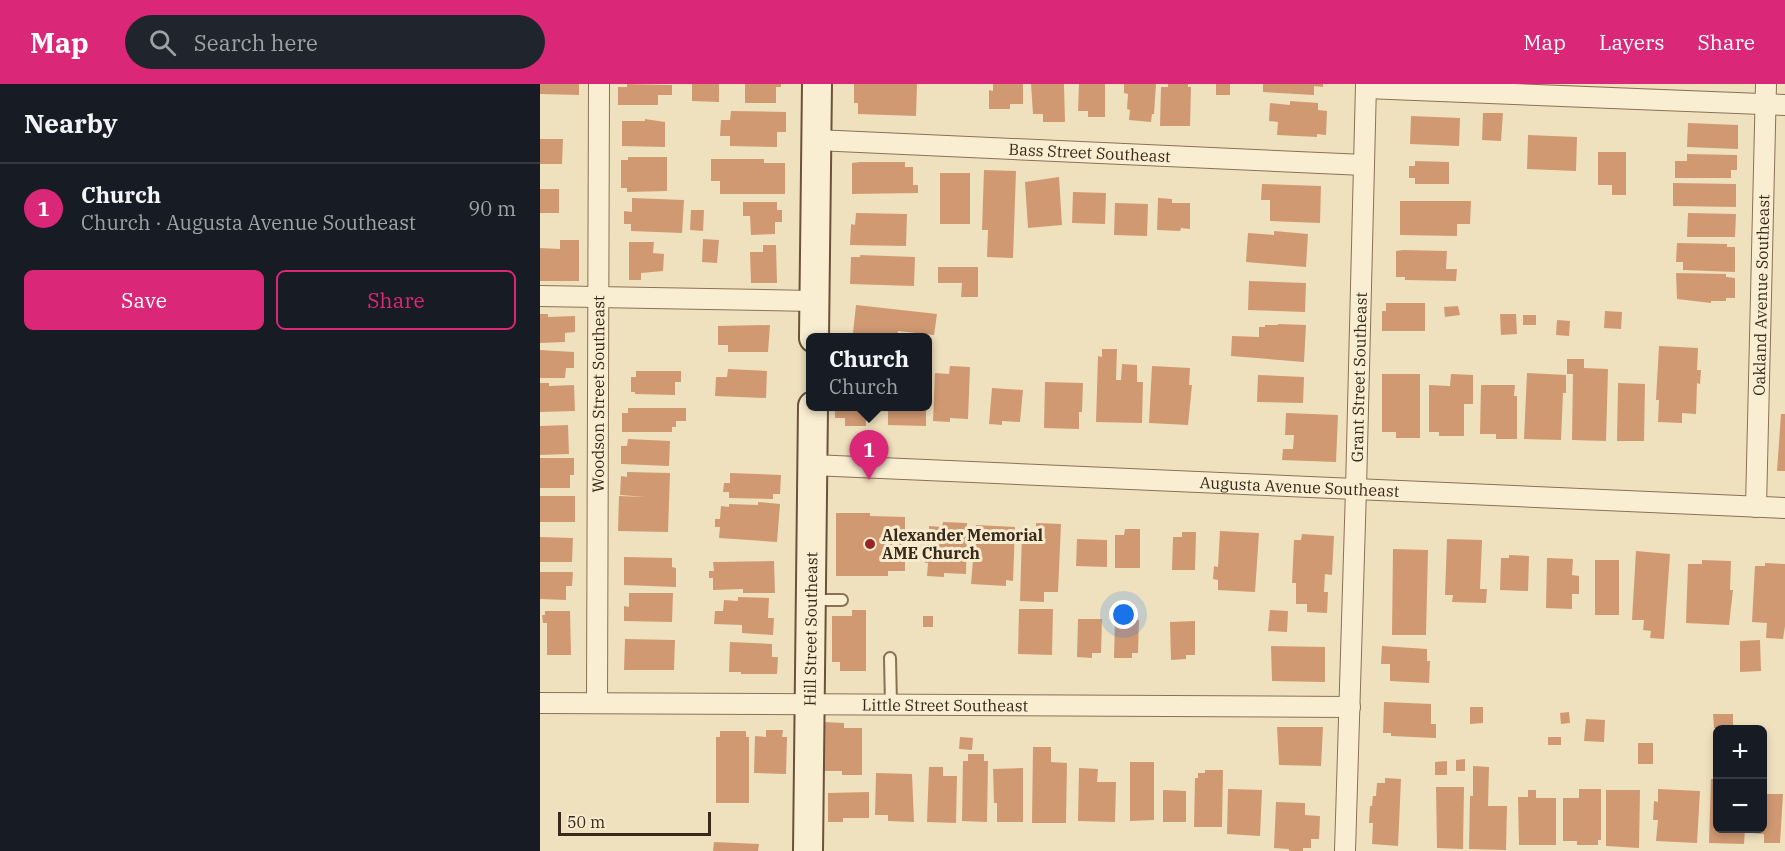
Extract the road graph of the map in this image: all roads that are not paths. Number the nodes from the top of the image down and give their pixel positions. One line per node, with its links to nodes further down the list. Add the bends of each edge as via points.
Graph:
1 (599, 84): 9 (street, Woodson Street Southeast)
2 (816, 84): 6 (street)
3 (1766, 84): 5 (street, Oakland Avenue Southeast)
4 (1366, 86): 5 (street); 7 (street, Grant Street Southeast)
5 (1775, 105): 15 (street, Oakland Avenue Southeast)
6 (816, 140): 7 (street, Bass Street Southeast); 10 (street)
7 (1364, 165): 14 (street, Grant Street Southeast)
8 (540, 296): 9 (street)
9 (598, 298): 10 (street); 21 (street, Woodson Street Southeast)
10 (814, 301): 11 (street)
11 (814, 333)
12 (813, 411): 13 (street, Hill Street Southeast)
13 (812, 465): 14 (street, Augusta Avenue Southeast); 17 (street, Hill Street Southeast)
14 (1356, 489): 15 (street, Augusta Avenue Southeast); 24 (street, Grant Street Southeast)
15 (1756, 507): 16 (street, Augusta Avenue Southeast)
16 (1785, 508)
17 (811, 600): 18 (lane); 22 (street, Hill Street Southeast)
18 (842, 600)
19 (890, 658): 23 (lane)
20 (540, 703): 21 (street, Little Street Southeast)
21 (597, 703): 22 (street, Little Street Southeast)
22 (809, 703): 23 (street, Little Street Southeast); 25 (street, Hill Street Southeast)
23 (891, 704): 24 (street, Little Street Southeast)
24 (1350, 707): 26 (street, Grant Street Southeast)
25 (808, 851)
26 (1345, 851)

